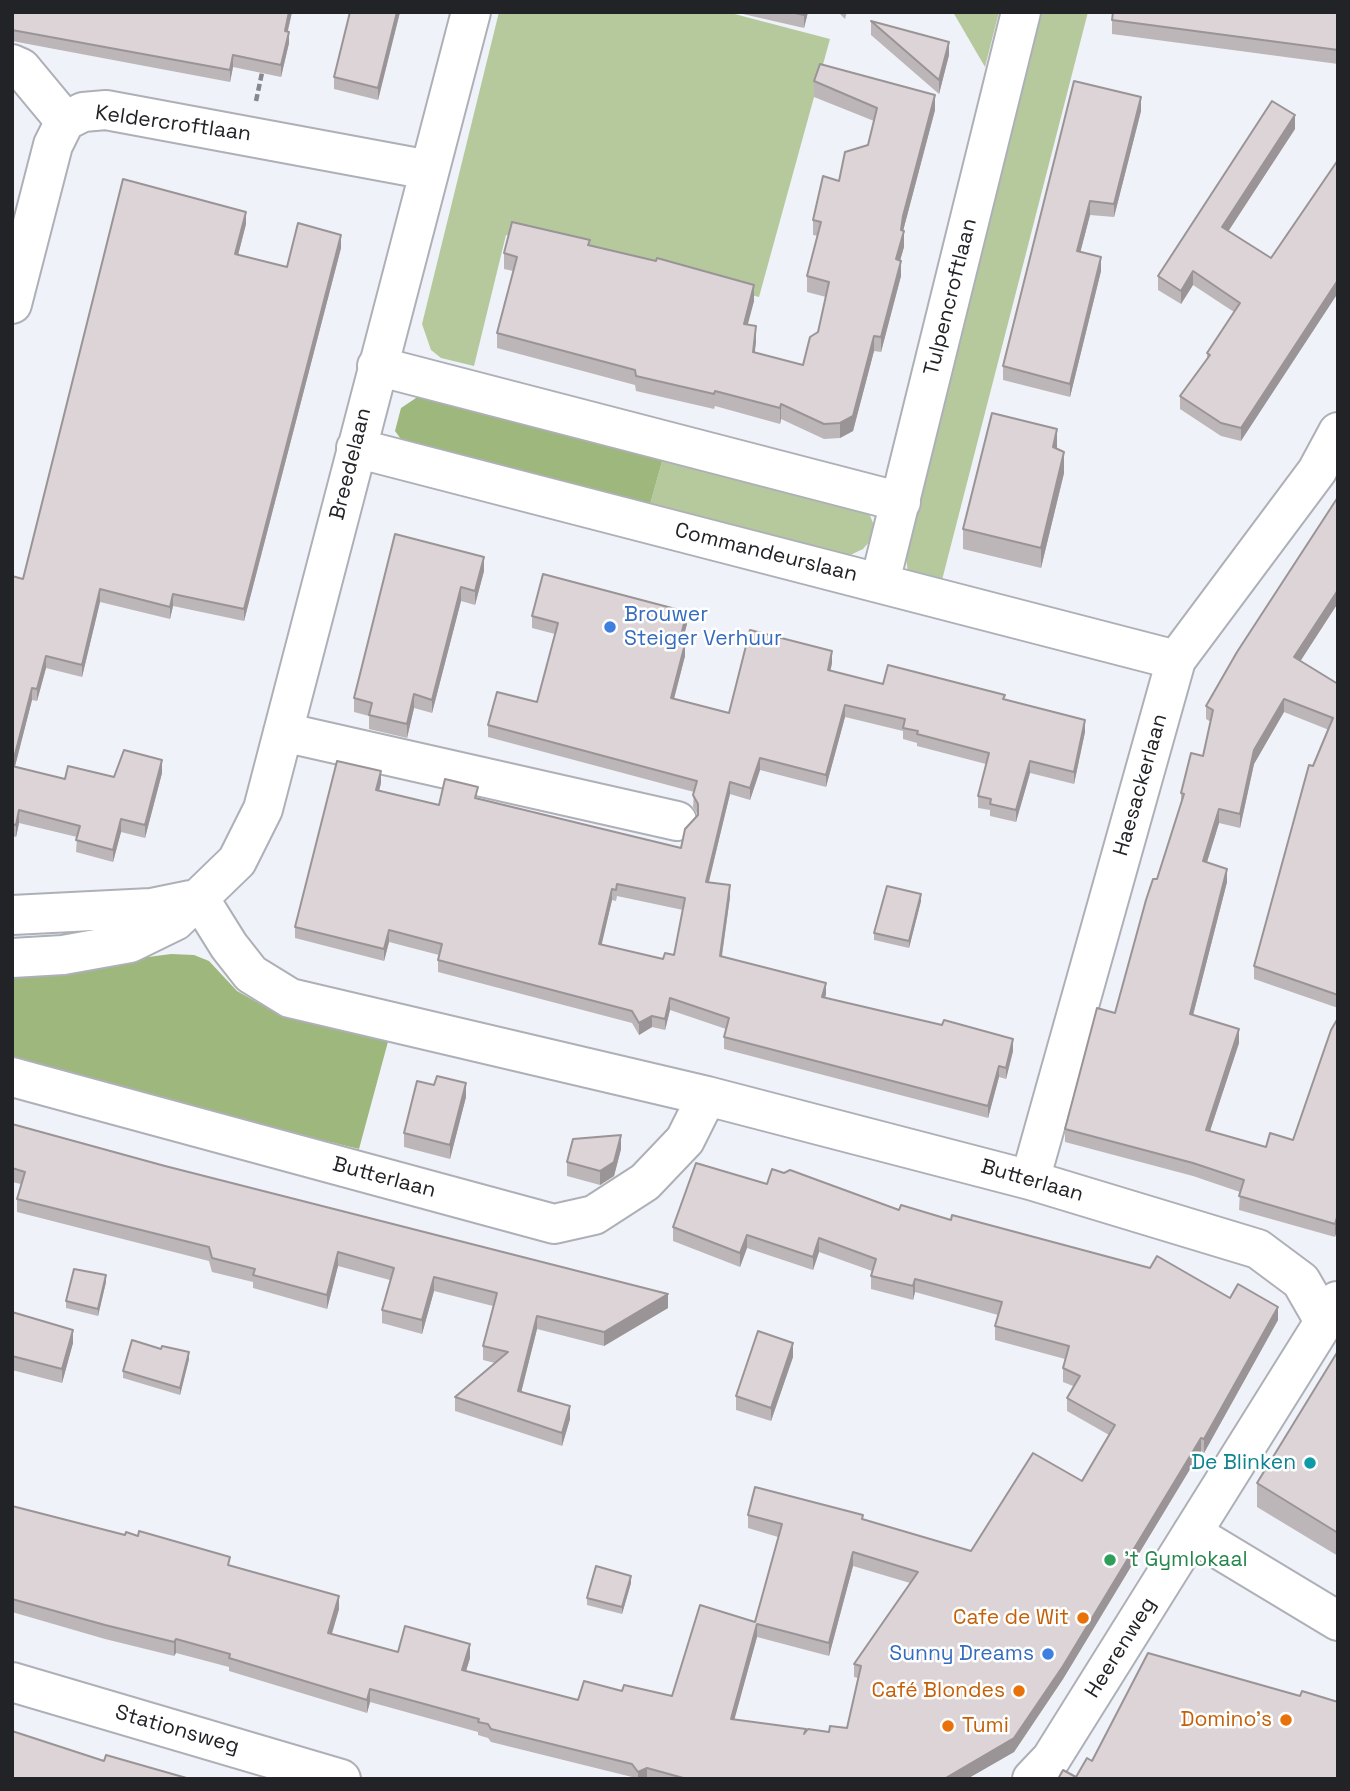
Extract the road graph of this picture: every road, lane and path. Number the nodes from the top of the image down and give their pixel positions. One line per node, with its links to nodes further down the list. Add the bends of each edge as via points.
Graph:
1 (471, 12): 7 (street, Breedelaan)
2 (1021, 12): 12 (street, Tulpencroftlaan)
3 (12, 64): 5 (street, via 21,68)
4 (263, 67): 6 (path)
5 (65, 121): 6 (street, Keldercroftlaan, via 83,112 106,110); 8 (street, Keldercroftlaan, via 52,145)
6 (250, 135): 7 (street, Keldercroftlaan)
7 (429, 170): 9 (street, Breedelaan)
8 (12, 304)
9 (377, 366): 11 (street, Breedelaan); 12 (street)
10 (1338, 432): 14 (street, Haesackerlaan, via 1317,471)
11 (356, 448): 13 (street, Commandeurslaan); 15 (street, Breedelaan)
12 (901, 502): 13 (street, Tulpencroftlaan)
13 (880, 582): 14 (street, Commandeurslaan)
14 (1176, 660): 22 (street, Haesackerlaan)
15 (282, 732): 16 (street); 17 (street, Breedelaan, via 263,809 237,861)
16 (677, 821)
17 (199, 898): 18 (street, via 151,908); 19 (street, Breedelaan, via 175,921 130,943); 21 (street, Butterlaan, via 251,974 290,998)
18 (12, 915)
19 (12, 958)
20 (12, 1077): 21 (street, Butterlaan, via 554,1224 594,1215 645,1182 685,1139)
21 (707, 1096): 22 (street, Butterlaan)
22 (1030, 1180): 23 (street, Butterlaan, via 1258,1249)
23 (1331, 1310): 24 (street, Heerenweg)
24 (1199, 1522): 25 (street); 26 (street); 29 (street, Heerenweg, via 1051,1759)
25 (1338, 1591)
26 (1338, 1621)
27 (12, 1682): 28 (street, Stationsweg)
28 (341, 1779)
29 (1032, 1779)

